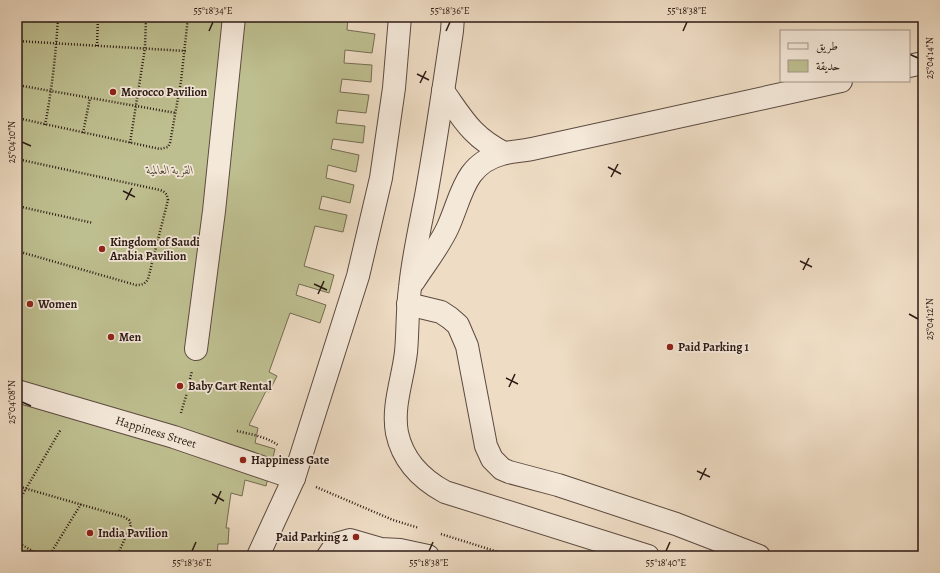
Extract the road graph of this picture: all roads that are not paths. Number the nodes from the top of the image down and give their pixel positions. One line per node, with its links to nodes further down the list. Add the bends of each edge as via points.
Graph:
1 (234, 17): 10 (lane, via 215,203)
2 (400, 17): 12 (lane, via 394,88 378,193 358,276)
3 (453, 17): 7 (lane)
4 (923, 63): 5 (lane)
5 (910, 66)
6 (836, 82): 8 (lane)
7 (443, 91): 8 (lane, via 476,135); 9 (lane)
8 (504, 153): 9 (lane, via 482,163 466,181 444,235)
9 (409, 296): 17 (lane, via 405,362 396,418 401,446 417,472 430,484 445,492); 18 (lane, via 441,312 458,325 467,346 486,446 492,459 502,469 558,484 676,524)
10 (196, 349)
11 (17, 391): 12 (lane, Happiness Street, via 174,437)
12 (294, 478): 14 (lane)
13 (387, 552): 15 (lane, via 350,540 336,544); 16 (lane, via 400,550)
14 (258, 556)
15 (328, 556)
16 (428, 556)
17 (648, 556)
18 (759, 556)

